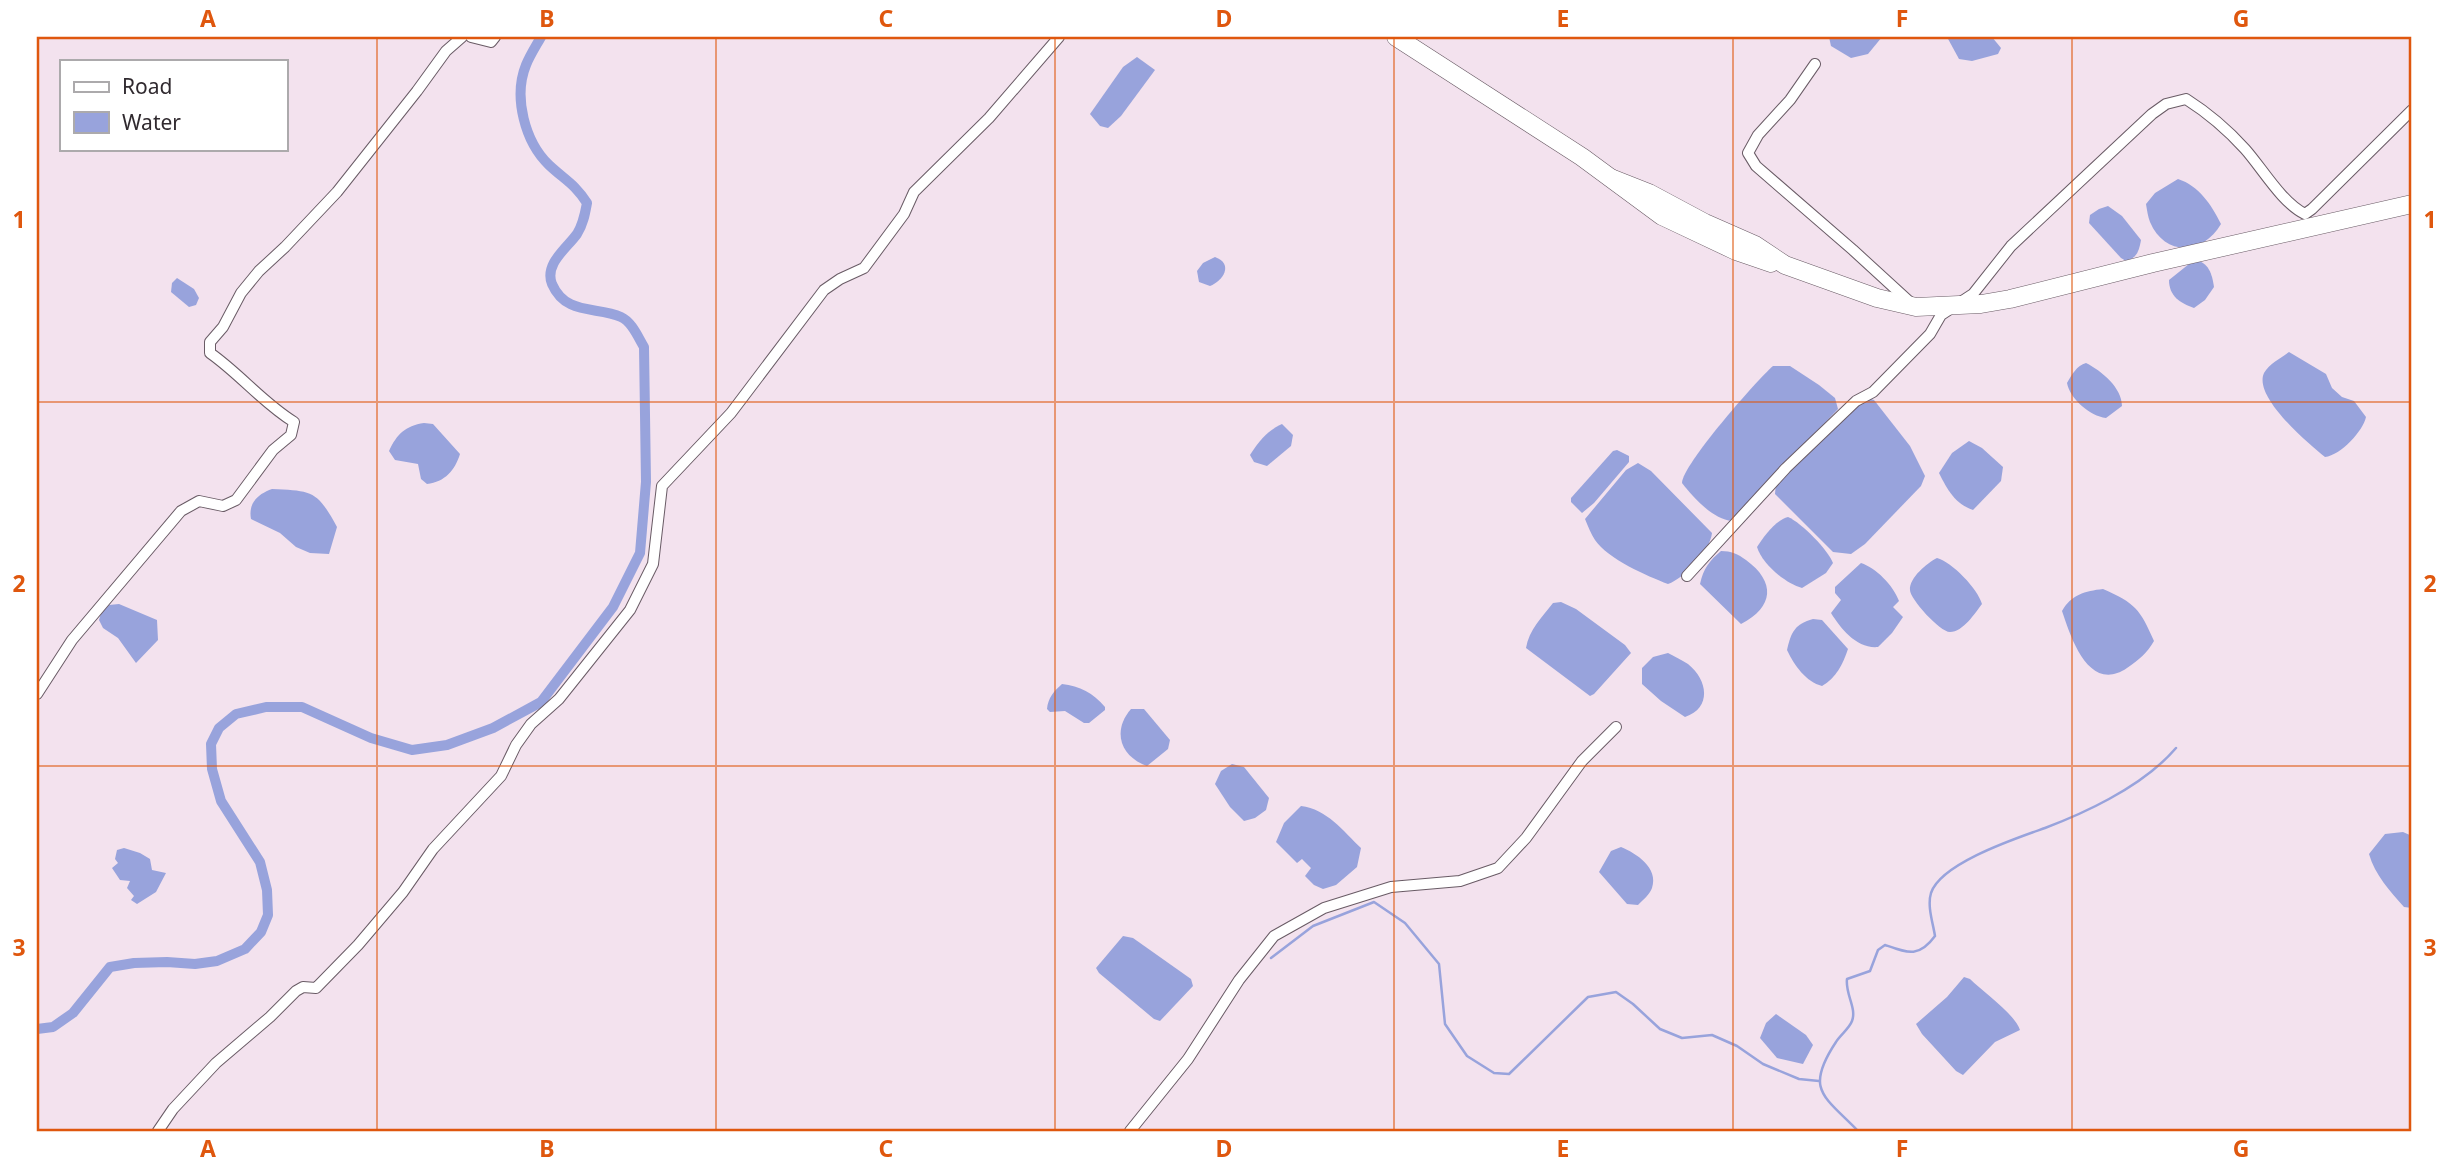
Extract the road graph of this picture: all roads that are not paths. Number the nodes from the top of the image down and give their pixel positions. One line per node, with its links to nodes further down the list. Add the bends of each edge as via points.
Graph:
1 (462, 37): 12 (street, via 446,51 337,192 259,271 210,342 210,353 294,422 291,435 273,450 236,500 223,506 199,500 181,511 72,640)
2 (471, 37): 3 (street, via 491,42)
3 (495, 37)
4 (1059, 37): 14 (street, via 989,118 914,191 904,214 864,268 824,290 731,412 662,486 653,564 630,610 559,699 531,724 501,776 433,849 403,892 334,971 316,988 296,991 216,1063)
5 (1396, 37): 9 (main road, via 1525,119 1645,205 1704,237 1771,263)
6 (1815, 64): 9 (street, via 1748,153 1756,166)
7 (2412, 110): 10 (street, via 2305,214 2209,113 2186,99 2166,104 2011,246 1973,294)
8 (2409, 203): 10 (main road, via 2010,299)
9 (1916, 307): 10 (main road)
10 (1956, 307): 11 (street, via 1941,315 1930,334 1873,393 1856,401 1786,468)
11 (1687, 576)
12 (37, 694)
13 (1616, 727): 15 (street, via 1582,761 1498,868 1460,881 1391,887 1324,908 1273,936 1188,1059)
14 (158, 1131)
15 (1130, 1131)

